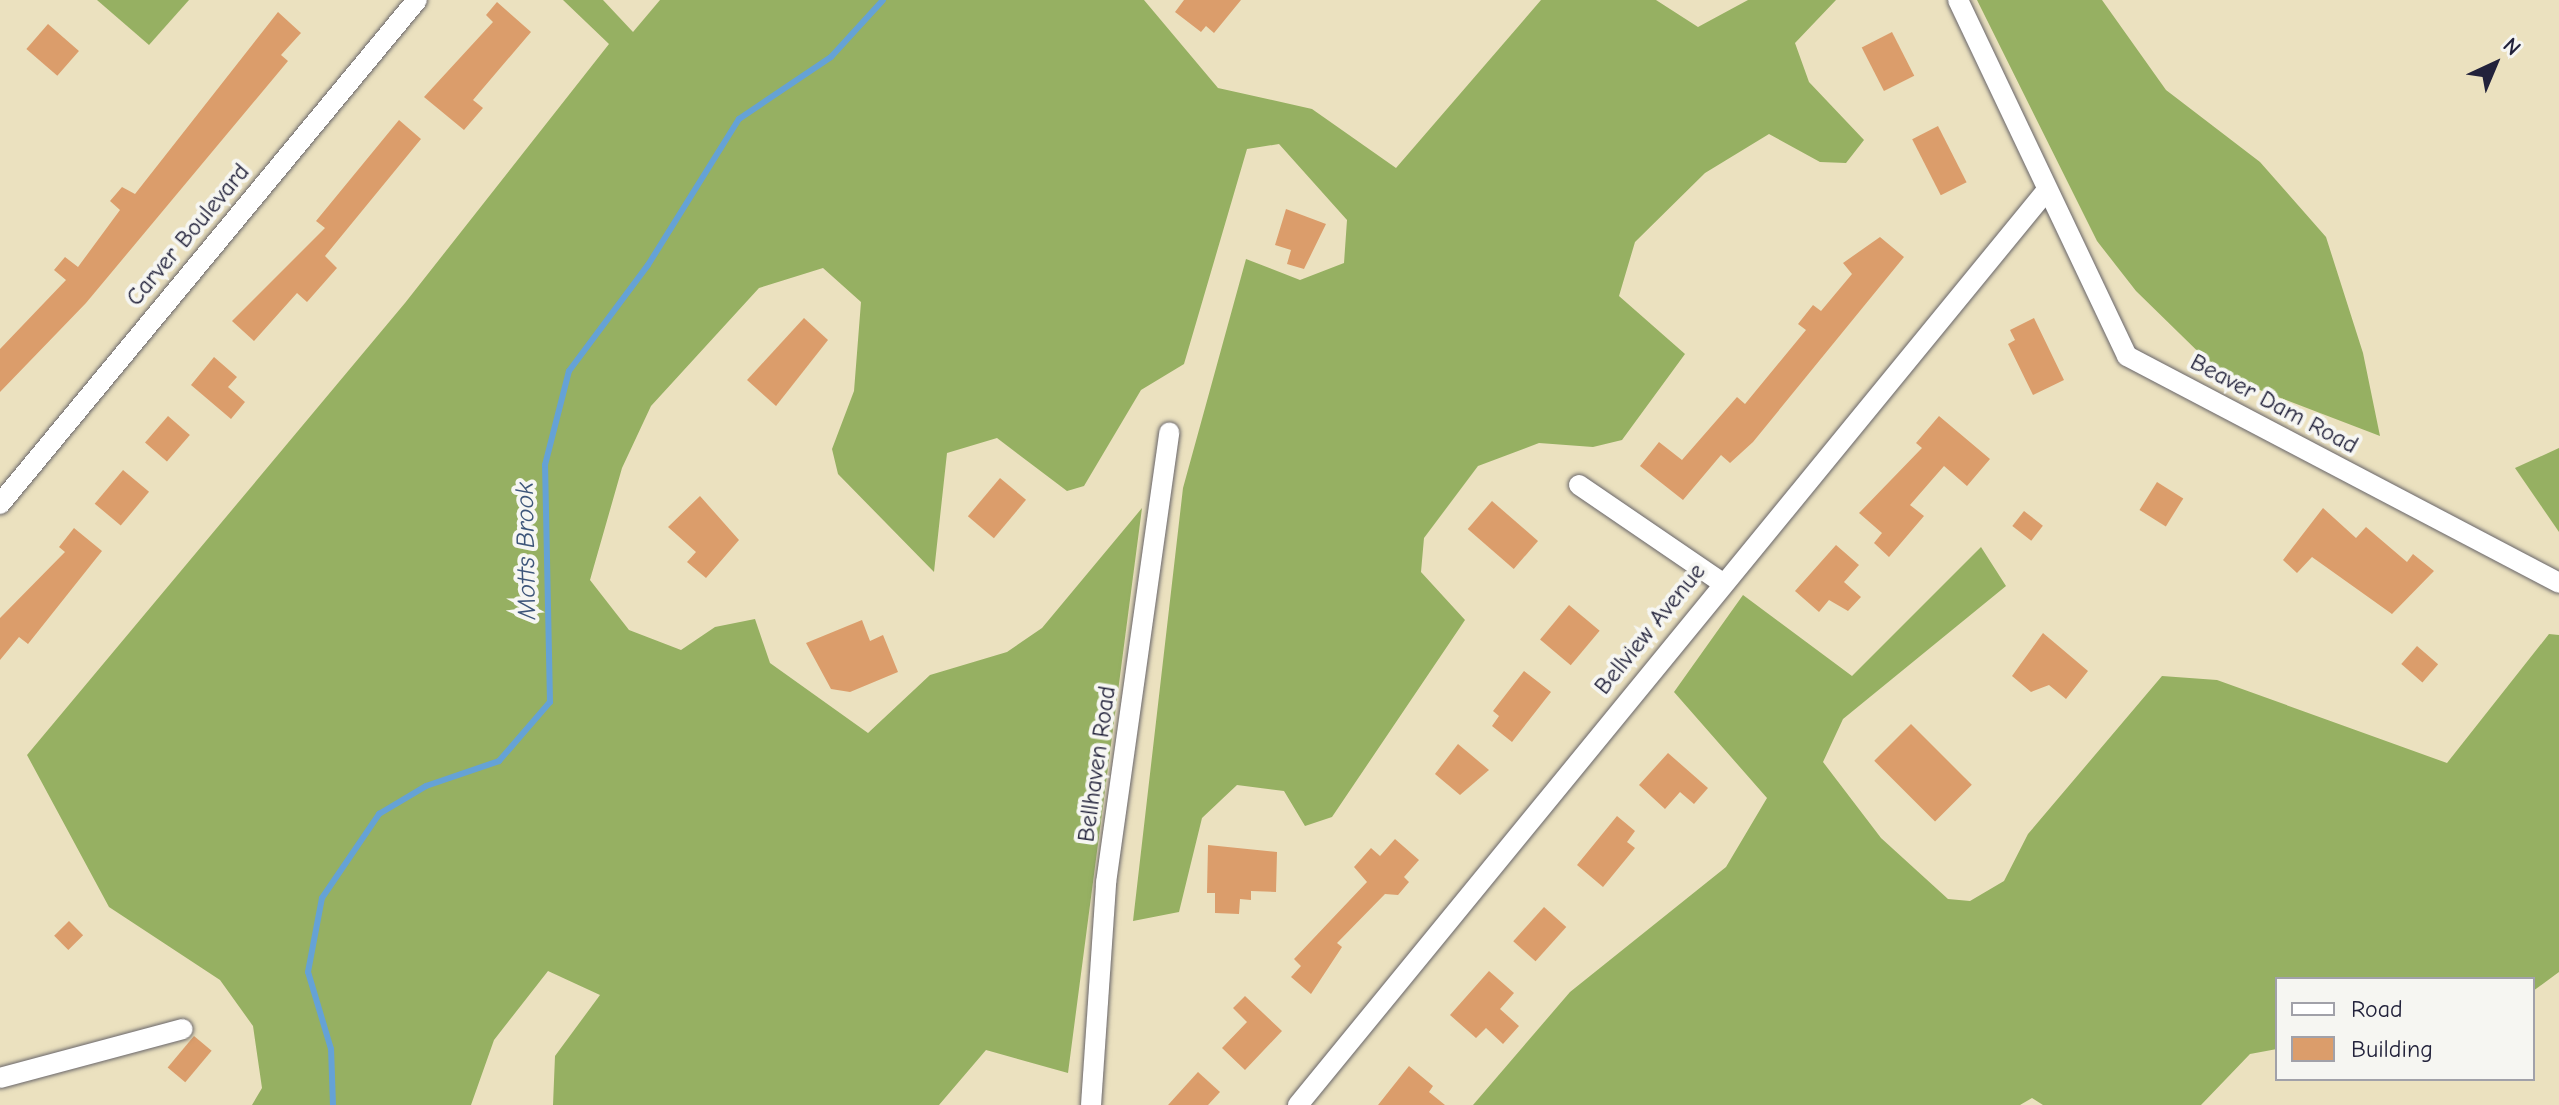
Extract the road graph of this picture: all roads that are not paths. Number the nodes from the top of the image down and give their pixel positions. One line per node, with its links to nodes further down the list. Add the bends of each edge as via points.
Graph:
1 (417, 0): 6 (street, Carver Boulevard)
2 (1958, 0): 3 (street, Beaver Dam Road)
3 (2047, 190): 7 (street, Bellview Avenue); 8 (street, Beaver Dam Road, via 2127,356)
4 (1169, 432): 11 (street, Bellhaven Road, via 1106,883)
5 (1579, 485): 7 (street)
6 (0, 504)
7 (1721, 582): 12 (street, Bellview Avenue)
8 (2559, 583)
9 (183, 1029): 10 (street)
10 (0, 1078)
11 (1091, 1105)
12 (1298, 1105)

